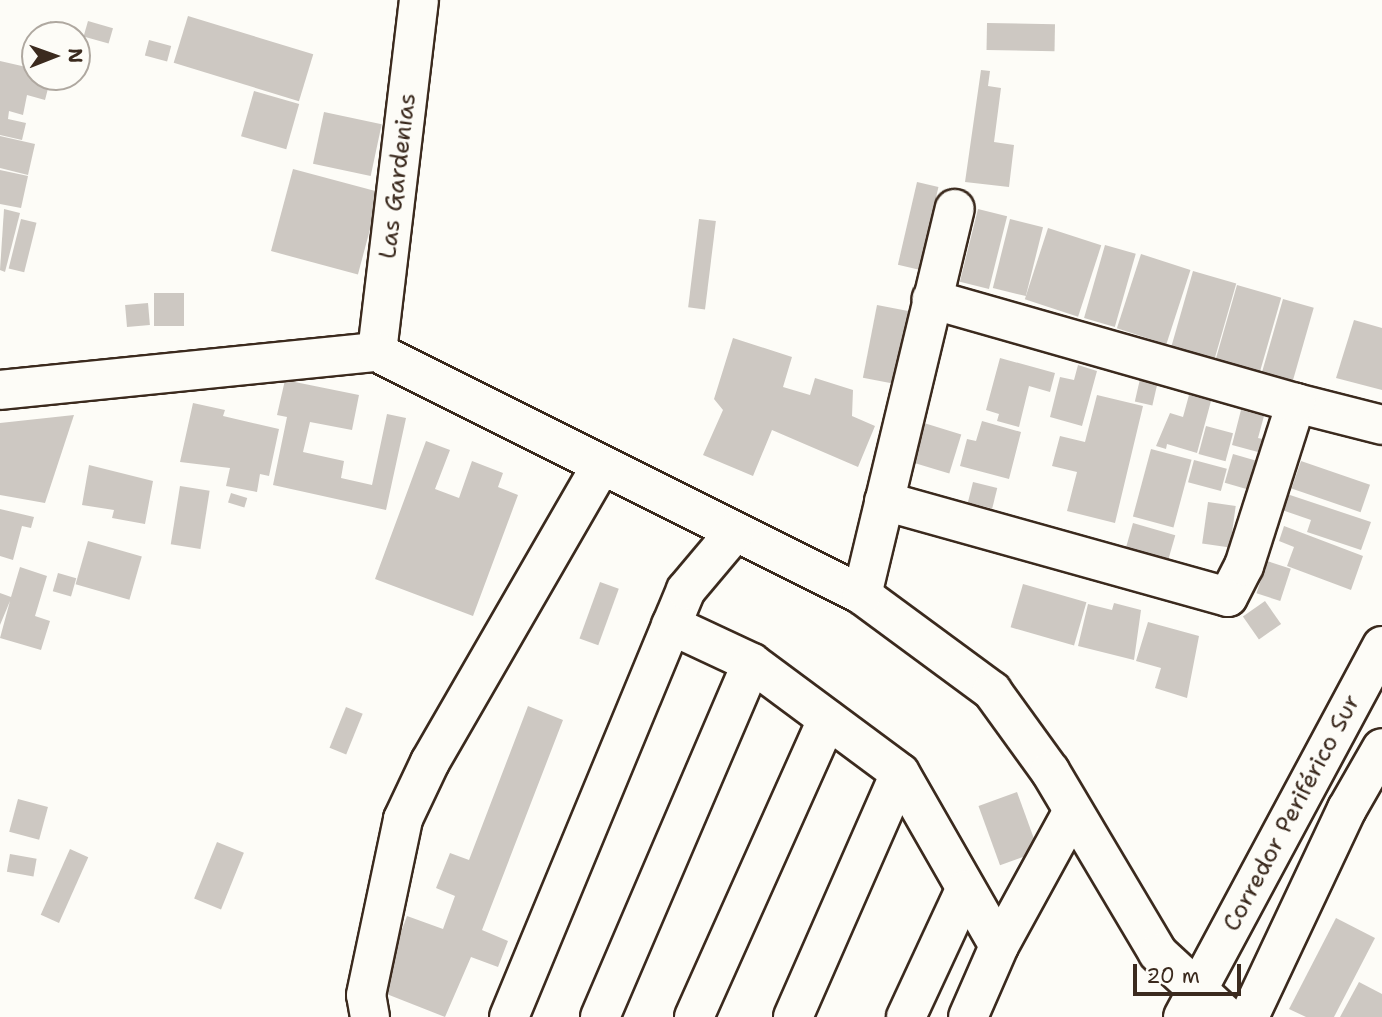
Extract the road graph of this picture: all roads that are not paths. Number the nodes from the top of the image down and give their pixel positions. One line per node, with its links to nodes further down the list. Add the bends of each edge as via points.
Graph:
1 (419, 0): 4 (street, Las Gardenias)
2 (955, 209): 3 (street)
3 (932, 299): 6 (street); 9 (street)
4 (377, 352): 5 (street); 8 (street)
5 (0, 390)
6 (1296, 403): 7 (street); 9 (street, via 1244,566 1228,597)
7 (1382, 425)
8 (601, 466): 10 (street); 22 (street, via 430,762 403,819 375,938 366,995)
9 (884, 501): 11 (street)
10 (734, 533): 11 (street); 12 (street, via 686,590)
11 (862, 595): 18 (street, via 992,691)
12 (671, 625): 14 (street); 23 (street)
13 (1382, 646): 21 (street, Corredor Periférico Sur)
14 (752, 663): 15 (street); 24 (street)
15 (827, 719): 17 (street); 25 (street)
16 (1382, 748): 30 (street, Corredor Periférico Sur, via 1347,809)
17 (900, 773): 19 (street); 26 (street)
18 (1073, 811): 20 (street); 21 (street)
19 (965, 890): 20 (street); 27 (street)
20 (999, 946): 28 (street)
21 (1191, 1003): 29 (street)
22 (370, 1017)
23 (509, 1017)
24 (600, 1017)
25 (694, 1017)
26 (793, 1017)
27 (906, 1017)
28 (968, 1017)
29 (1227, 1017)
30 (1249, 1017)

